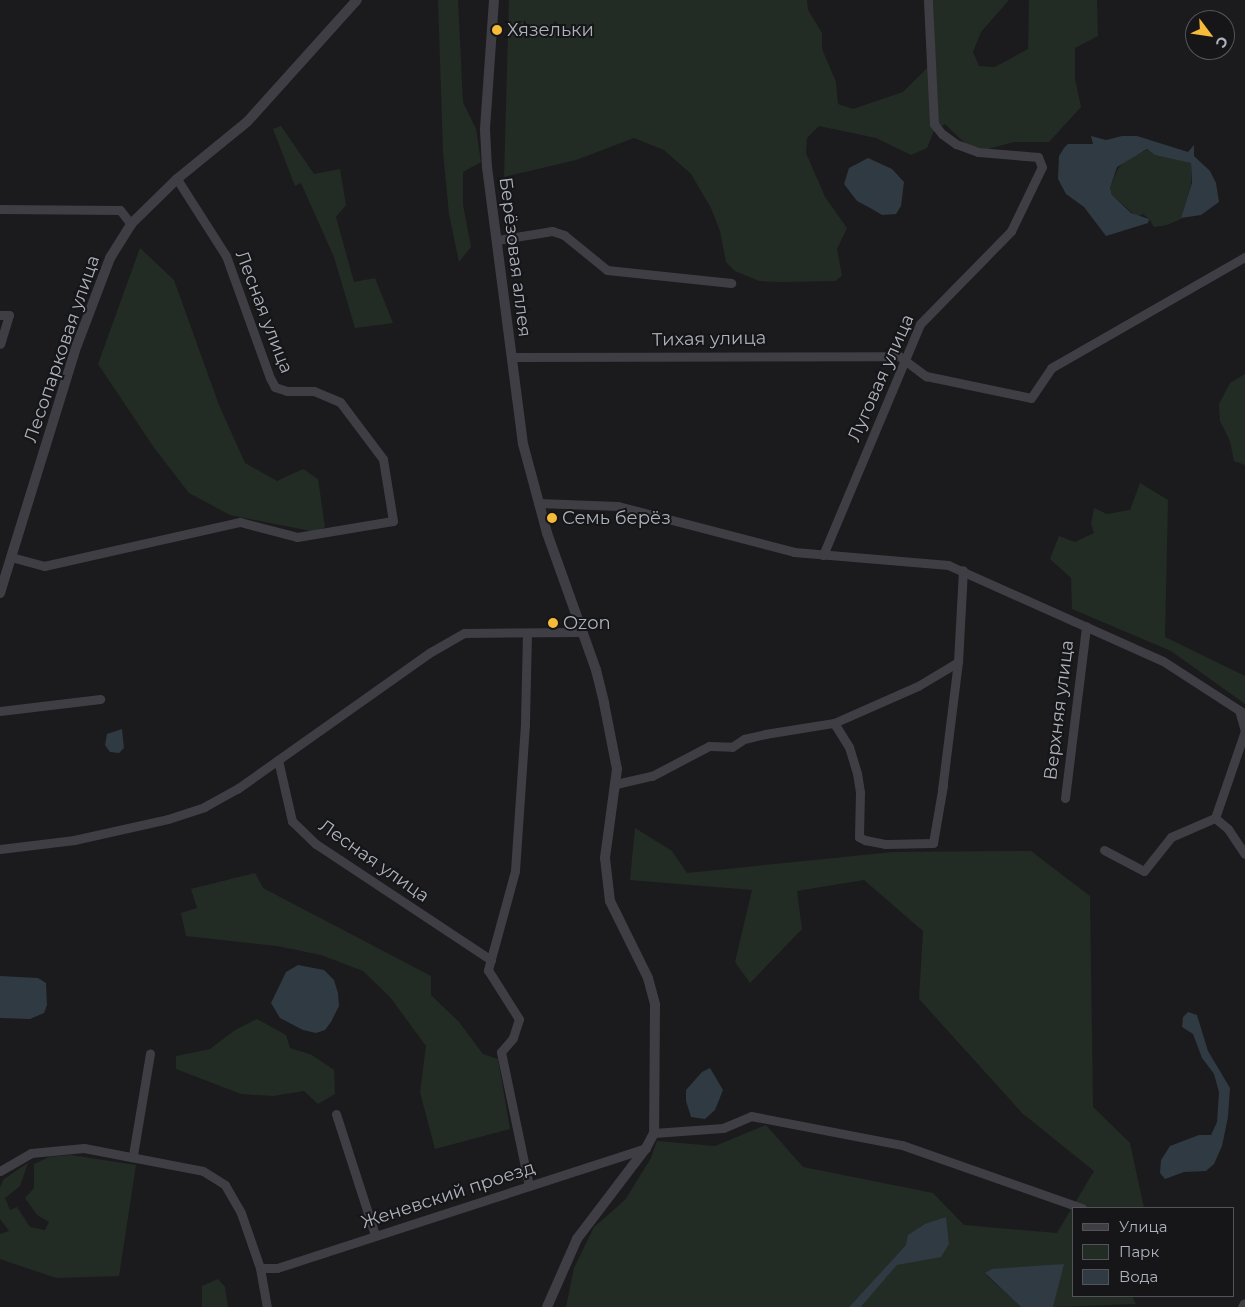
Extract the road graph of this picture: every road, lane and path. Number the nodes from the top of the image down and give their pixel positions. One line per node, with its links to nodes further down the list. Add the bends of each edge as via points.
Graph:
1 (357, 0): 4 (street, Лесопарковая улица, via 247,122)
2 (494, 0): 7 (street, Берёзовая аллея, via 485,130)
3 (928, 0): 13 (street, Луговая улица, via 934,124 956,144 978,152 1038,157 1042,167 1011,231 920,324)
4 (176, 179): 6 (street, Лесопарковая улица); 16 (street, Лесная улица, via 226,256 270,378 276,387 287,391 314,391 340,402 383,458 393,521 297,538 240,522 44,566)
5 (0, 209): 6 (street, via 120,210)
6 (131, 224): 16 (street, Лесопарковая улица, via 110,258 95,295)
7 (497, 240): 9 (street, via 552,231 564,235 607,270); 12 (street, Берёзовая аллея)
8 (1245, 257): 13 (street, via 1051,368 1031,398 926,376)
9 (731, 283)
10 (0, 314): 11 (street, via 9,315)
11 (0, 344)
12 (512, 357): 13 (street, Тихая улица, via 854,354); 14 (street, Берёзовая аллея, via 523,444)
13 (904, 359): 15 (street, Луговая улица)
14 (538, 503): 15 (street, via 618,506 794,552); 20 (street, Берёзовая аллея)
15 (824, 554): 17 (street, via 948,565)
16 (11, 557): 18 (street, Лесопарковая улица)
17 (963, 570): 19 (street); 22 (street)
18 (0, 593)
19 (1086, 626): 25 (street, via 1163,661); 30 (street, Верхняя улица)
20 (582, 632): 21 (street); 29 (street, Берёзовая аллея, via 604,702)
21 (527, 633): 28 (street, via 464,633 429,653); 35 (street, via 525,724 515,871)
22 (958, 662): 26 (street, via 918,686); 26 (street, via 933,843 885,844 859,836 857,773 849,747)
23 (100, 699): 24 (street)
24 (0, 711)
25 (1242, 712): 27 (street)
26 (834, 723): 29 (street, via 765,734 744,739 732,747 709,746 652,776)
27 (1245, 730): 31 (street)
28 (278, 760): 32 (street, via 204,807 168,819 74,840); 35 (street, Лесная улица, via 292,821 316,844)
29 (616, 784): 38 (street, Берёзовая аллея, via 607,835 605,876 610,901 648,978 655,1005)
30 (1065, 798)
31 (1215, 818): 33 (street, via 1171,837 1144,871); 34 (street, via 1228,829)
32 (0, 848)
33 (1104, 850)
34 (1245, 854)
35 (491, 960): 42 (street, via 488,970 519,1020 513,1038 501,1052)
36 (150, 1053): 40 (street)
37 (336, 1114): 44 (street)
38 (654, 1133): 39 (street); 43 (street, via 723,1128 751,1116 902,1145)
39 (646, 1148): 42 (street, Женевский проезд); 47 (street, via 577,1239)
40 (133, 1155): 41 (street, via 84,1148 53,1149 31,1152); 45 (street, via 203,1171 225,1185 241,1213)
41 (0, 1171)
42 (529, 1186): 44 (street, Женевский проезд)
43 (1079, 1207)
44 (375, 1236): 45 (street, Женевский проезд, via 277,1268)
45 (260, 1268): 46 (street)
46 (267, 1307)
47 (547, 1307)

